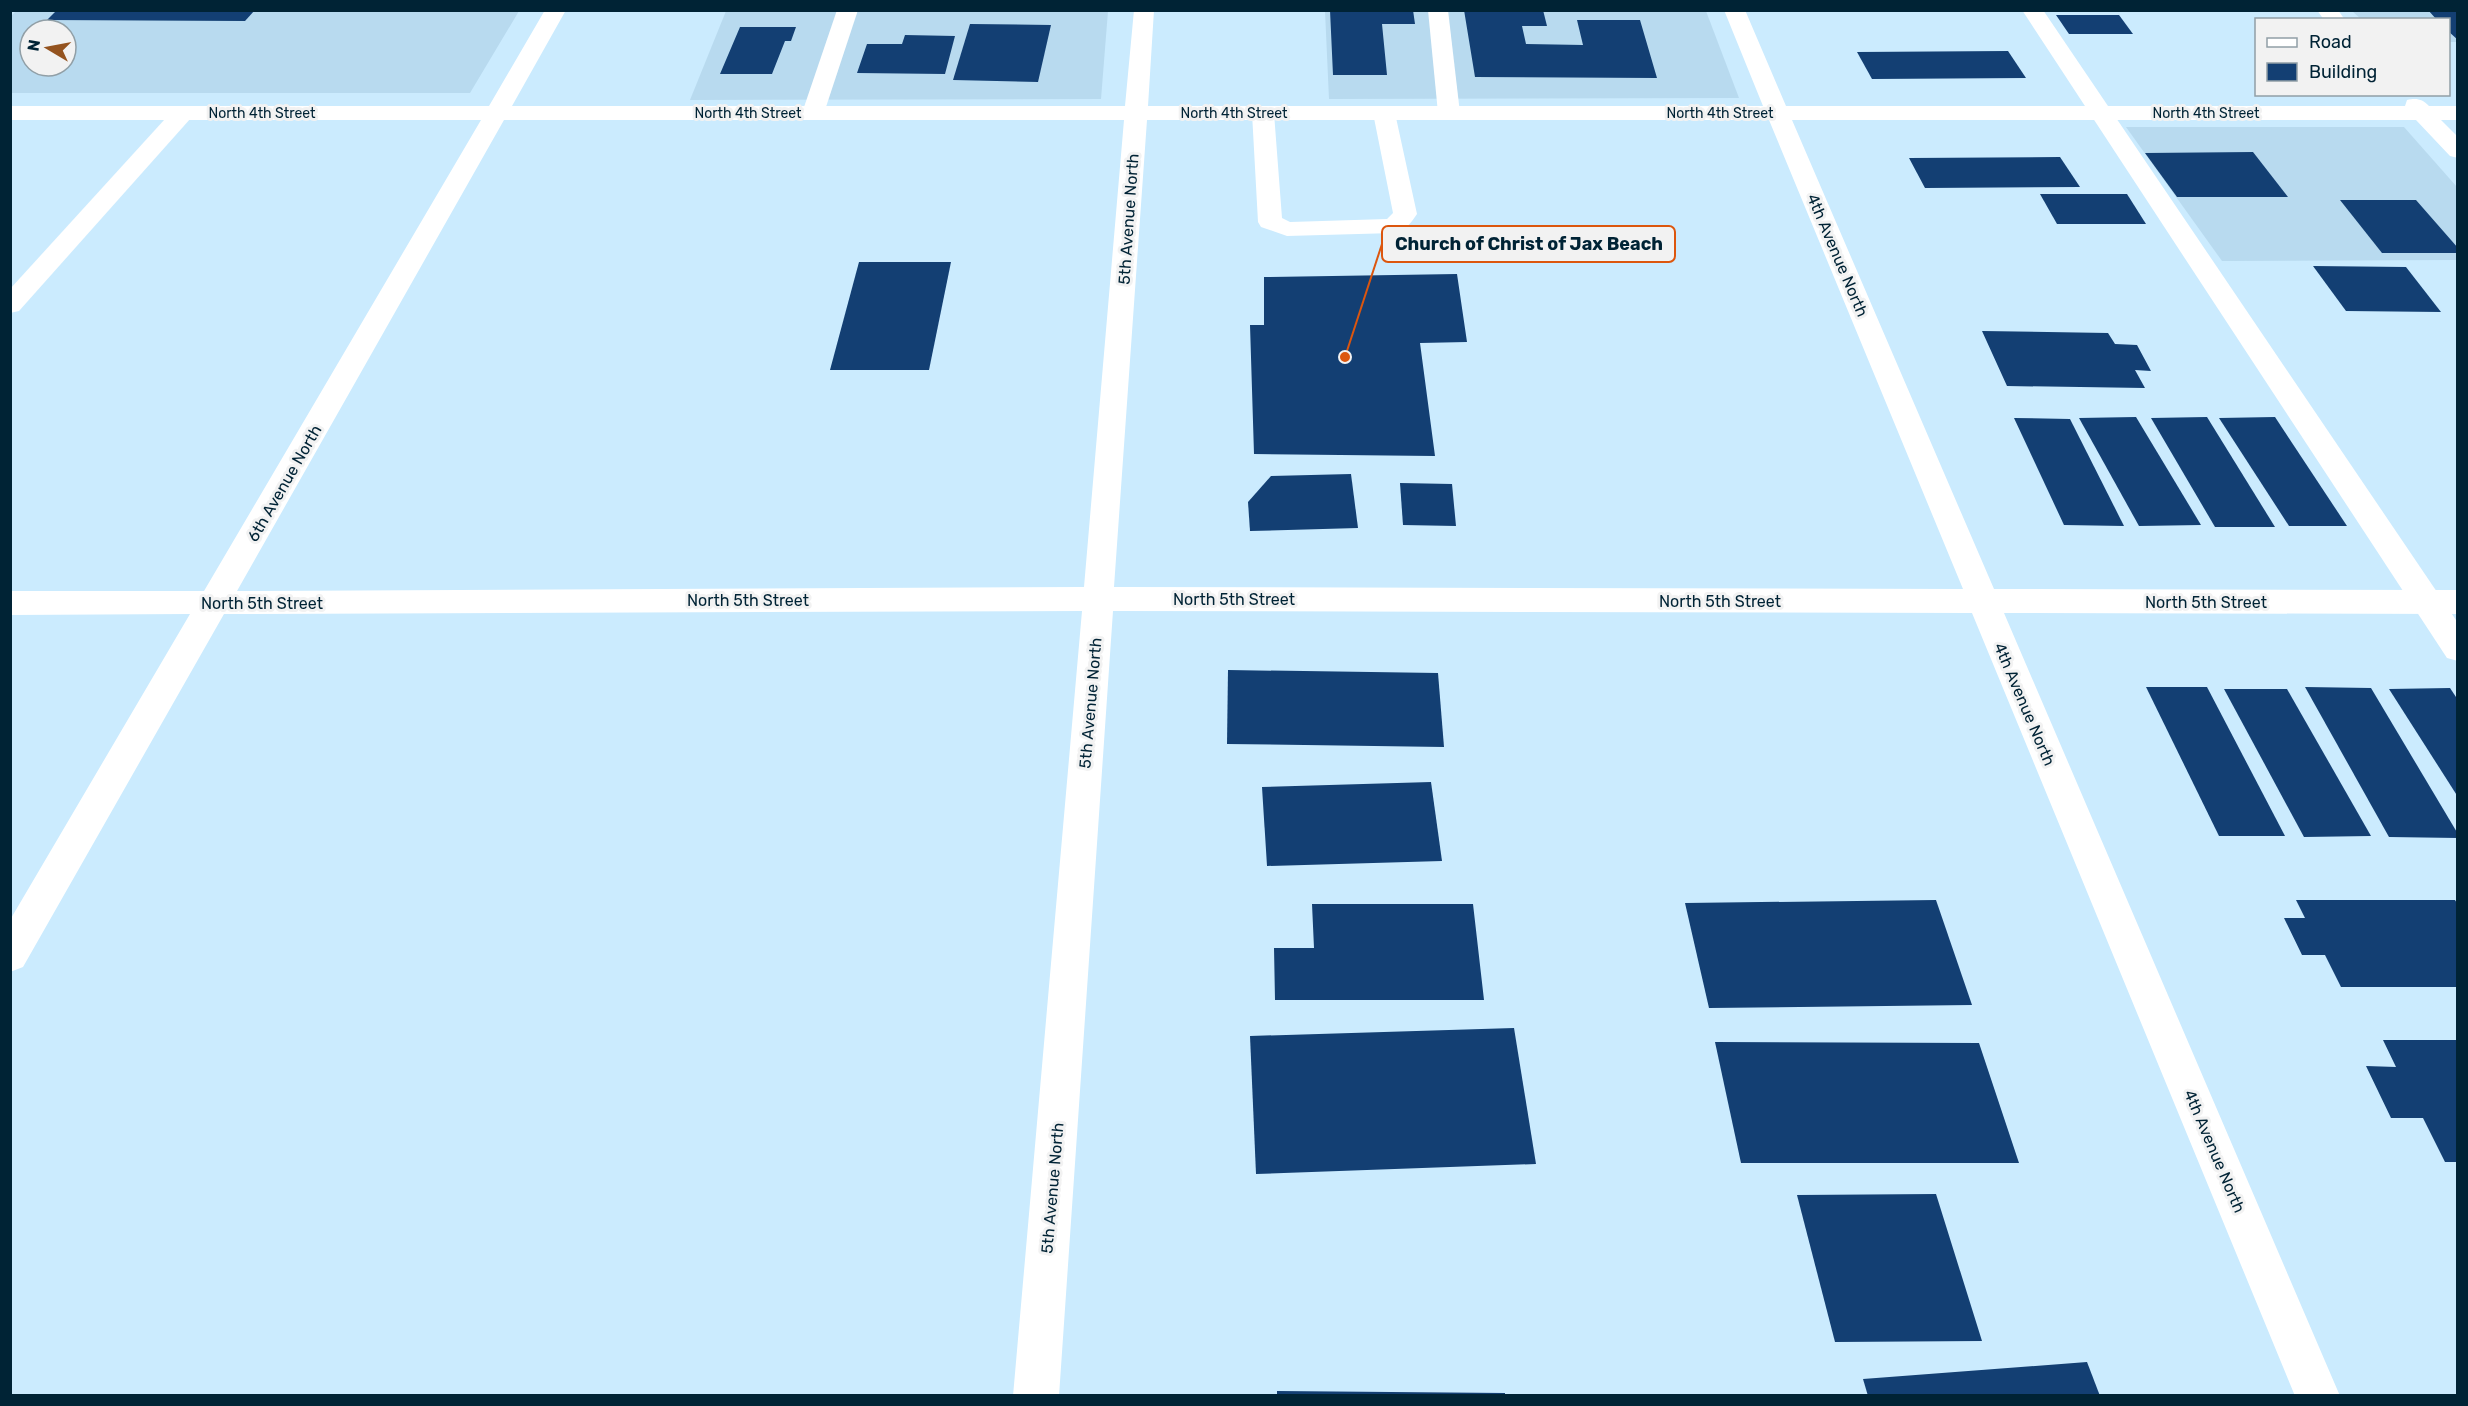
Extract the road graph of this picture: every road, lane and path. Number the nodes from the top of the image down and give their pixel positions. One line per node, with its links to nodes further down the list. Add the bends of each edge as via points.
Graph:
1 (556, 10): 9 (street, 6th Avenue North)
2 (848, 10): 10 (street)
3 (1143, 10): 11 (street, 5th Avenue North)
4 (1438, 10): 14 (street)
5 (1734, 10): 15 (street, 4th Avenue North)
6 (2032, 10): 19 (street)
7 (2407, 96): 16 (street)
8 (183, 113): 9 (street, North 4th Street); 18 (street, North 4th Street); 21 (street)
9 (498, 113): 10 (street, North 4th Street); 27 (street, 6th Avenue North)
10 (813, 113): 11 (street, North 4th Street)
11 (1136, 113): 12 (street, North 4th Street); 22 (street, 5th Avenue North)
12 (1263, 113): 13 (street, North 4th Street); 13 (street, via 1270,222 1287,229 1394,226 1405,214)
13 (1384, 113): 14 (street, North 4th Street)
14 (1449, 113): 15 (street, North 4th Street)
15 (1778, 113): 19 (street, North 4th Street); 23 (street, 4th Avenue North)
16 (2423, 113): 17 (street, North 4th Street); 19 (street, North 4th Street); 20 (street)
17 (2457, 113)
18 (10, 114)
19 (2102, 114): 24 (street)
20 (2457, 151)
21 (10, 305)
22 (1099, 599): 23 (street, North 5th Street); 27 (street, North 5th Street); 30 (street, 5th Avenue North)
23 (1982, 602): 24 (street, North 5th Street); 31 (street, 4th Avenue North)
24 (2426, 602): 25 (street, North 5th Street); 28 (street)
25 (2457, 602)
26 (10, 603): 27 (street, North 5th Street)
27 (214, 603): 29 (street, 6th Avenue North)
28 (2457, 649)
29 (10, 955)
30 (1036, 1395)
31 (2318, 1395)

